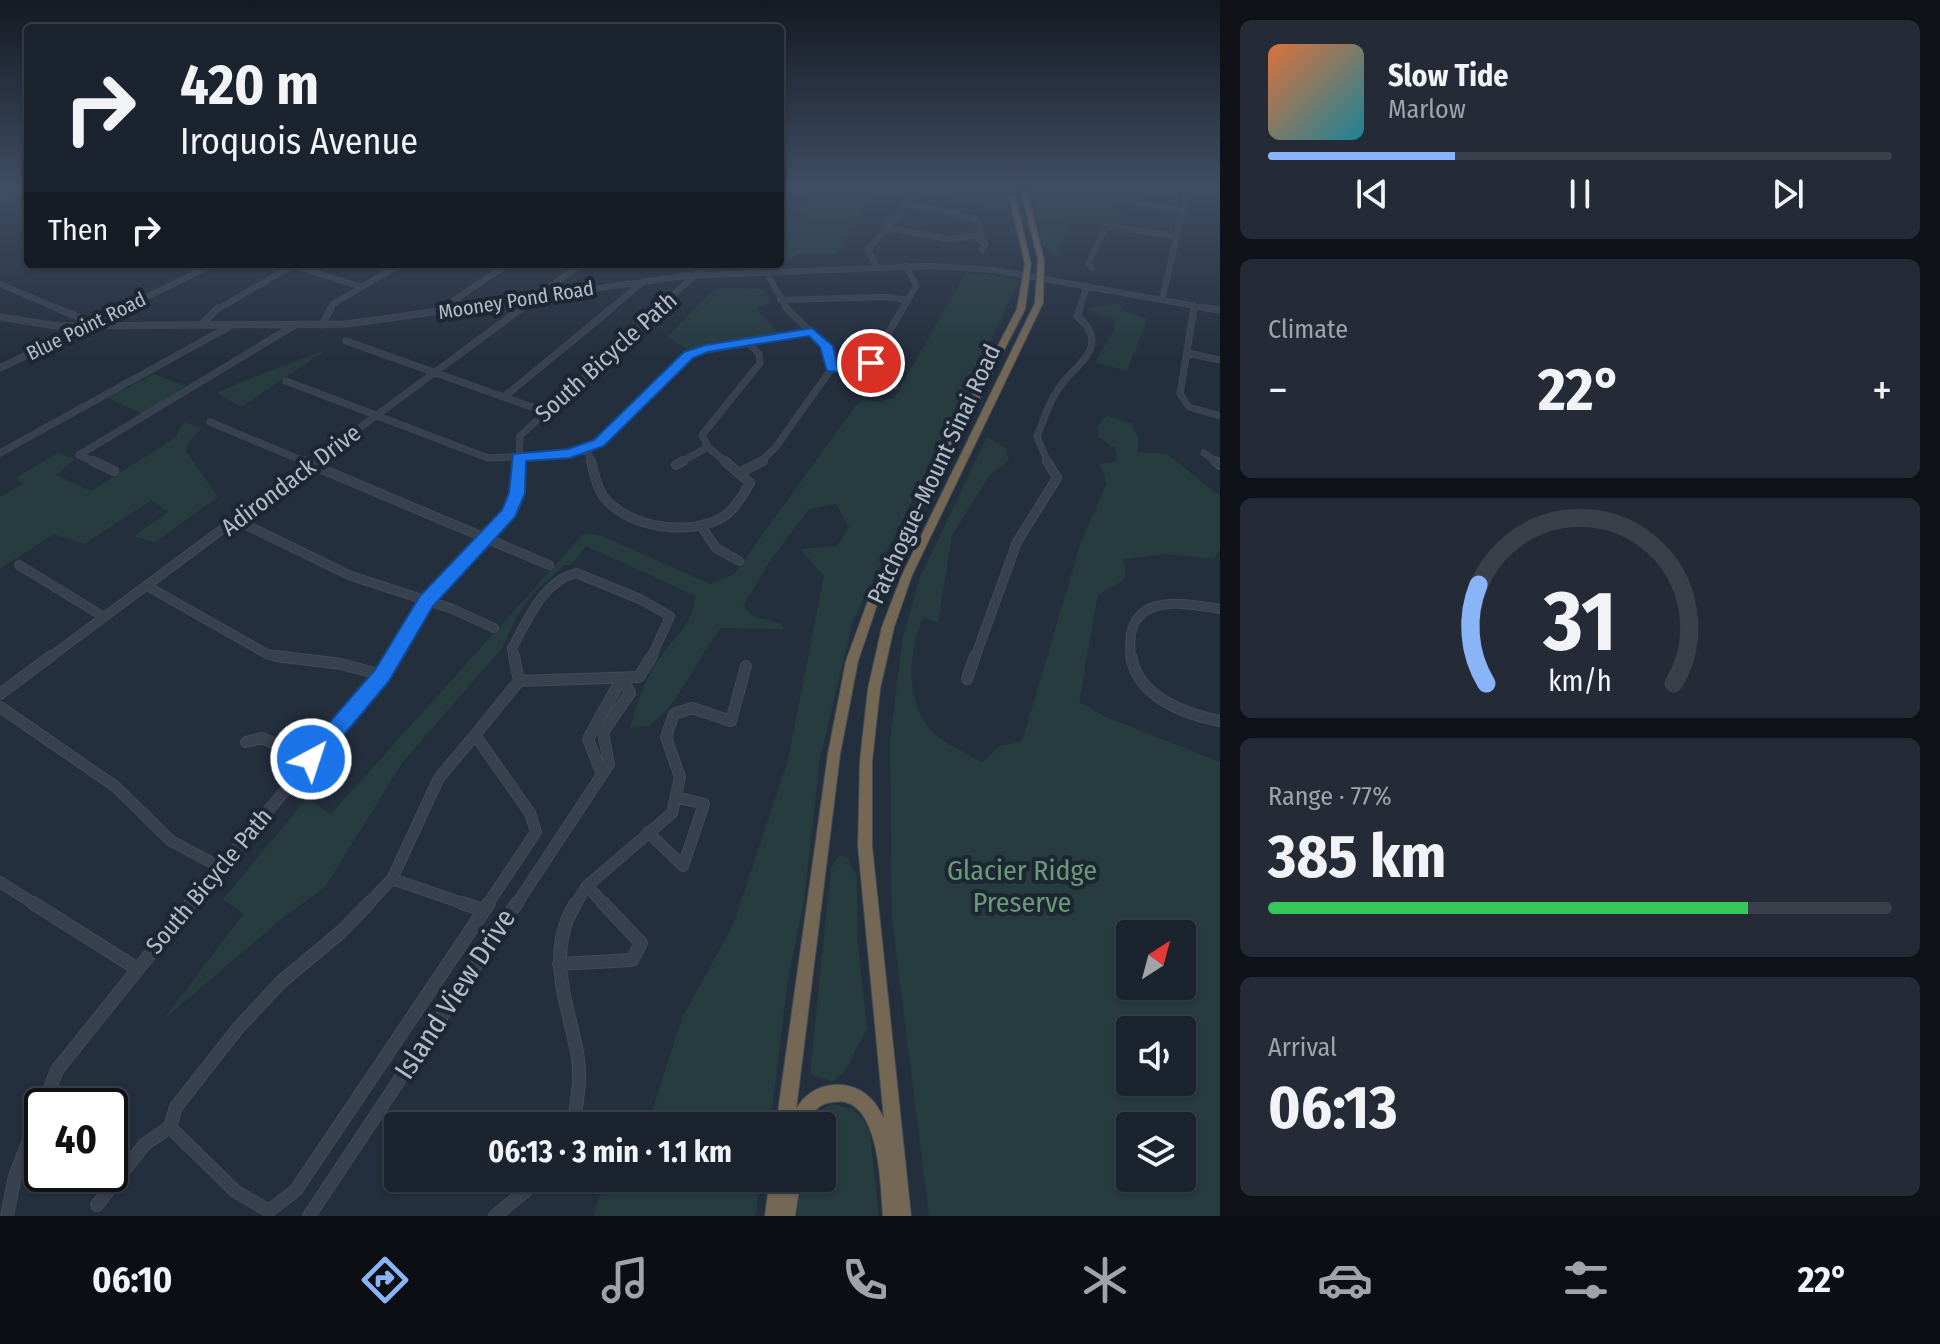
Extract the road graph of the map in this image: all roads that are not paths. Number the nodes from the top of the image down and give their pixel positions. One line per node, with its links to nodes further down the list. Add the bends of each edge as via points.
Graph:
1 (873, 244): 9 (street, via 868,250)
2 (985, 244): 7 (street)
3 (1024, 244): 19 (highway, Patchogue-Mount Sinai Road)
4 (1035, 244): 20 (highway, Patchogue-Mount Sinai Road)
5 (1096, 244): 16 (street, via 1088,264)
6 (1173, 244): 28 (street)
7 (982, 250)
8 (906, 266): 9 (street, Mooney Pond Road); 19 (street, Mooney Pond Road); 27 (street, via 916,286)
9 (877, 267): 18 (street, Mooney Pond Road)
10 (206, 268): 33 (street, Blue Point Road)
11 (287, 268): 35 (street, via 222,303)
12 (302, 268): 24 (street)
13 (394, 268): 24 (street)
14 (502, 268): 31 (street)
15 (575, 268): 25 (street, Adirondack Drive)
16 (1092, 268)
17 (696, 269): 18 (street, Mooney Pond Road); 21 (street, Mooney Pond Road); 55 (street, South Bicycle Path)
18 (766, 272): 26 (street)
19 (1028, 276): 20 (street, Mooney Pond Road); 103 (highway, Patchogue-Mount Sinai Road, via 1018,317 878,587 852,661 834,754)
20 (1043, 278): 23 (street, Mooney Pond Road); 117 (highway, Patchogue-Mount Sinai Road, via 1034,318 907,575 874,689 865,846)
21 (645, 280): 25 (street, Mooney Pond Road); 54 (street)
22 (0, 284): 34 (street)
23 (1087, 286): 28 (street, Mooney Pond Road); 83 (street, via 1077,316 1093,337 1083,364 1057,390 1037,437 1057,478 1017,542)
24 (362, 287): 40 (street, via 333,304)
25 (537, 297): 31 (street, Mooney Pond Road); 51 (street, Adirondack Drive)
26 (780, 300): 27 (street); 42 (street)
27 (908, 300): 50 (street)
28 (1162, 300): 29 (street, Mooney Pond Road)
29 (1194, 305): 30 (street, Mooney Pond Road); 46 (street)
30 (1220, 310)
31 (435, 313): 40 (street, Mooney Pond Road)
32 (0, 317): 41 (street, Mooney Pond Road)
33 (105, 317): 37 (street, Blue Point Road); 38 (street, via 102,321)
34 (83, 319)
35 (202, 324): 36 (street, Mooney Pond Road); 38 (street, Mooney Pond Road)
36 (233, 324): 39 (street, Mooney Pond Road); 61 (street)
37 (89, 325): 38 (street, Mooney Pond Road); 41 (street, Mooney Pond Road); 43 (street, Blue Point Road)
38 (112, 325)
39 (295, 325): 40 (street, Mooney Pond Road); 67 (street, via 79,455)
40 (322, 325)
41 (57, 326): 43 (street, via 69,331)
42 (812, 332): 45 (street); 49 (street, via 826,346)
43 (66, 336): 48 (street, Blue Point Road)
44 (346, 341): 51 (street)
45 (748, 342): 59 (street, via 760,363 704,431); 60 (street, via 688,355 613,432)
46 (1188, 353): 47 (street); 57 (street, via 1181,399 1197,411)
47 (1220, 360)
48 (0, 368)
49 (832, 368): 50 (street); 68 (street, via 775,448)
50 (863, 369): 53 (street)
51 (435, 373): 54 (street); 56 (street, Adirondack Drive)
52 (286, 381): 56 (street)
53 (895, 386)
54 (504, 397): 55 (street)
55 (546, 412): 63 (street, South Bicycle Path, via 520,436)
56 (377, 416): 63 (street, via 488,458); 64 (street, Adirondack Drive)
57 (1220, 416)
58 (210, 422): 64 (street)
59 (708, 447): 65 (street); 68 (street)
60 (587, 450): 63 (street); 70 (street, via 603,496 616,508 668,527)
61 (0, 453)
62 (1204, 453): 66 (street)
63 (518, 457): 71 (street, South Bicycle Path, via 515,503)
64 (311, 465): 69 (street, Adirondack Drive); 71 (street)
65 (676, 465)
66 (1220, 465)
67 (114, 471)
68 (741, 472): 70 (street, via 750,483 741,498 721,518)
69 (236, 520): 75 (street, Adirondack Drive); 76 (street, via 351,576)
70 (701, 526): 72 (street, via 716,548)
71 (485, 538): 74 (street); 76 (street, South Bicycle Path)
72 (739, 561)
73 (19, 565): 78 (street)
74 (549, 565)
75 (147, 586): 78 (street, Adirondack Drive); 81 (street, via 267,654)
76 (426, 601): 79 (street); 81 (street, South Bicycle Path)
77 (1220, 609): 87 (street, via 1163,603 1148,608 1133,631 1131,661 1145,685 1181,710)
78 (104, 617): 85 (street, Adirondack Drive)
79 (494, 628)
80 (746, 666): 92 (street, via 731,721 692,708 674,714 666,737 680,777)
81 (382, 675): 90 (street, South Bicycle Path)
82 (622, 678): 84 (street); 84 (street, via 639,677 670,616 576,573 566,574 551,587 512,648); 91 (street, via 588,739); 91 (street, via 630,693 603,732 609,764)
83 (967, 679)
84 (519, 681): 88 (street)
85 (0, 694)
86 (0, 707): 94 (street, via 116,787 171,841)
87 (1220, 721)
88 (474, 734): 95 (street, via 439,778); 98 (street, via 530,813 536,832)
89 (246, 742): 90 (street, via 262,738)
90 (311, 759): 94 (street, South Bicycle Path)
91 (601, 772): 112 (street, Island View Drive)
92 (676, 797): 93 (street, via 672,813); 93 (street, via 704,804 683,866)
93 (648, 832): 97 (street)
94 (220, 867): 100 (street, South Bicycle Path)
95 (392, 879): 98 (street); 105 (street, via 239,1027 176,1107)
96 (0, 882): 100 (street)
97 (587, 886): 99 (street, via 566,921); 99 (street, via 641,943 632,960)
98 (481, 909): 105 (street, via 296,1190 269,1211 235,1191)
99 (559, 964): 102 (street, via 562,1001 579,1067)
100 (136, 968): 101 (street, South Bicycle Path, via 57,1070)
101 (50, 1088)
102 (576, 1112)
103 (787, 1112)
104 (805, 1112): 116 (highway, via 820,1096 844,1094 862,1103 884,1139)
105 (170, 1127): 110 (street, via 145,1144)
106 (24, 1153): 111 (street, South Bicycle Path)
107 (524, 1192): 113 (street)
108 (777, 1192): 114 (highway)
109 (790, 1192): 115 (highway)
110 (97, 1205)
111 (7, 1216)
112 (309, 1216)
113 (495, 1216)
114 (774, 1216)
115 (786, 1216)
116 (892, 1216)
117 (902, 1216)

